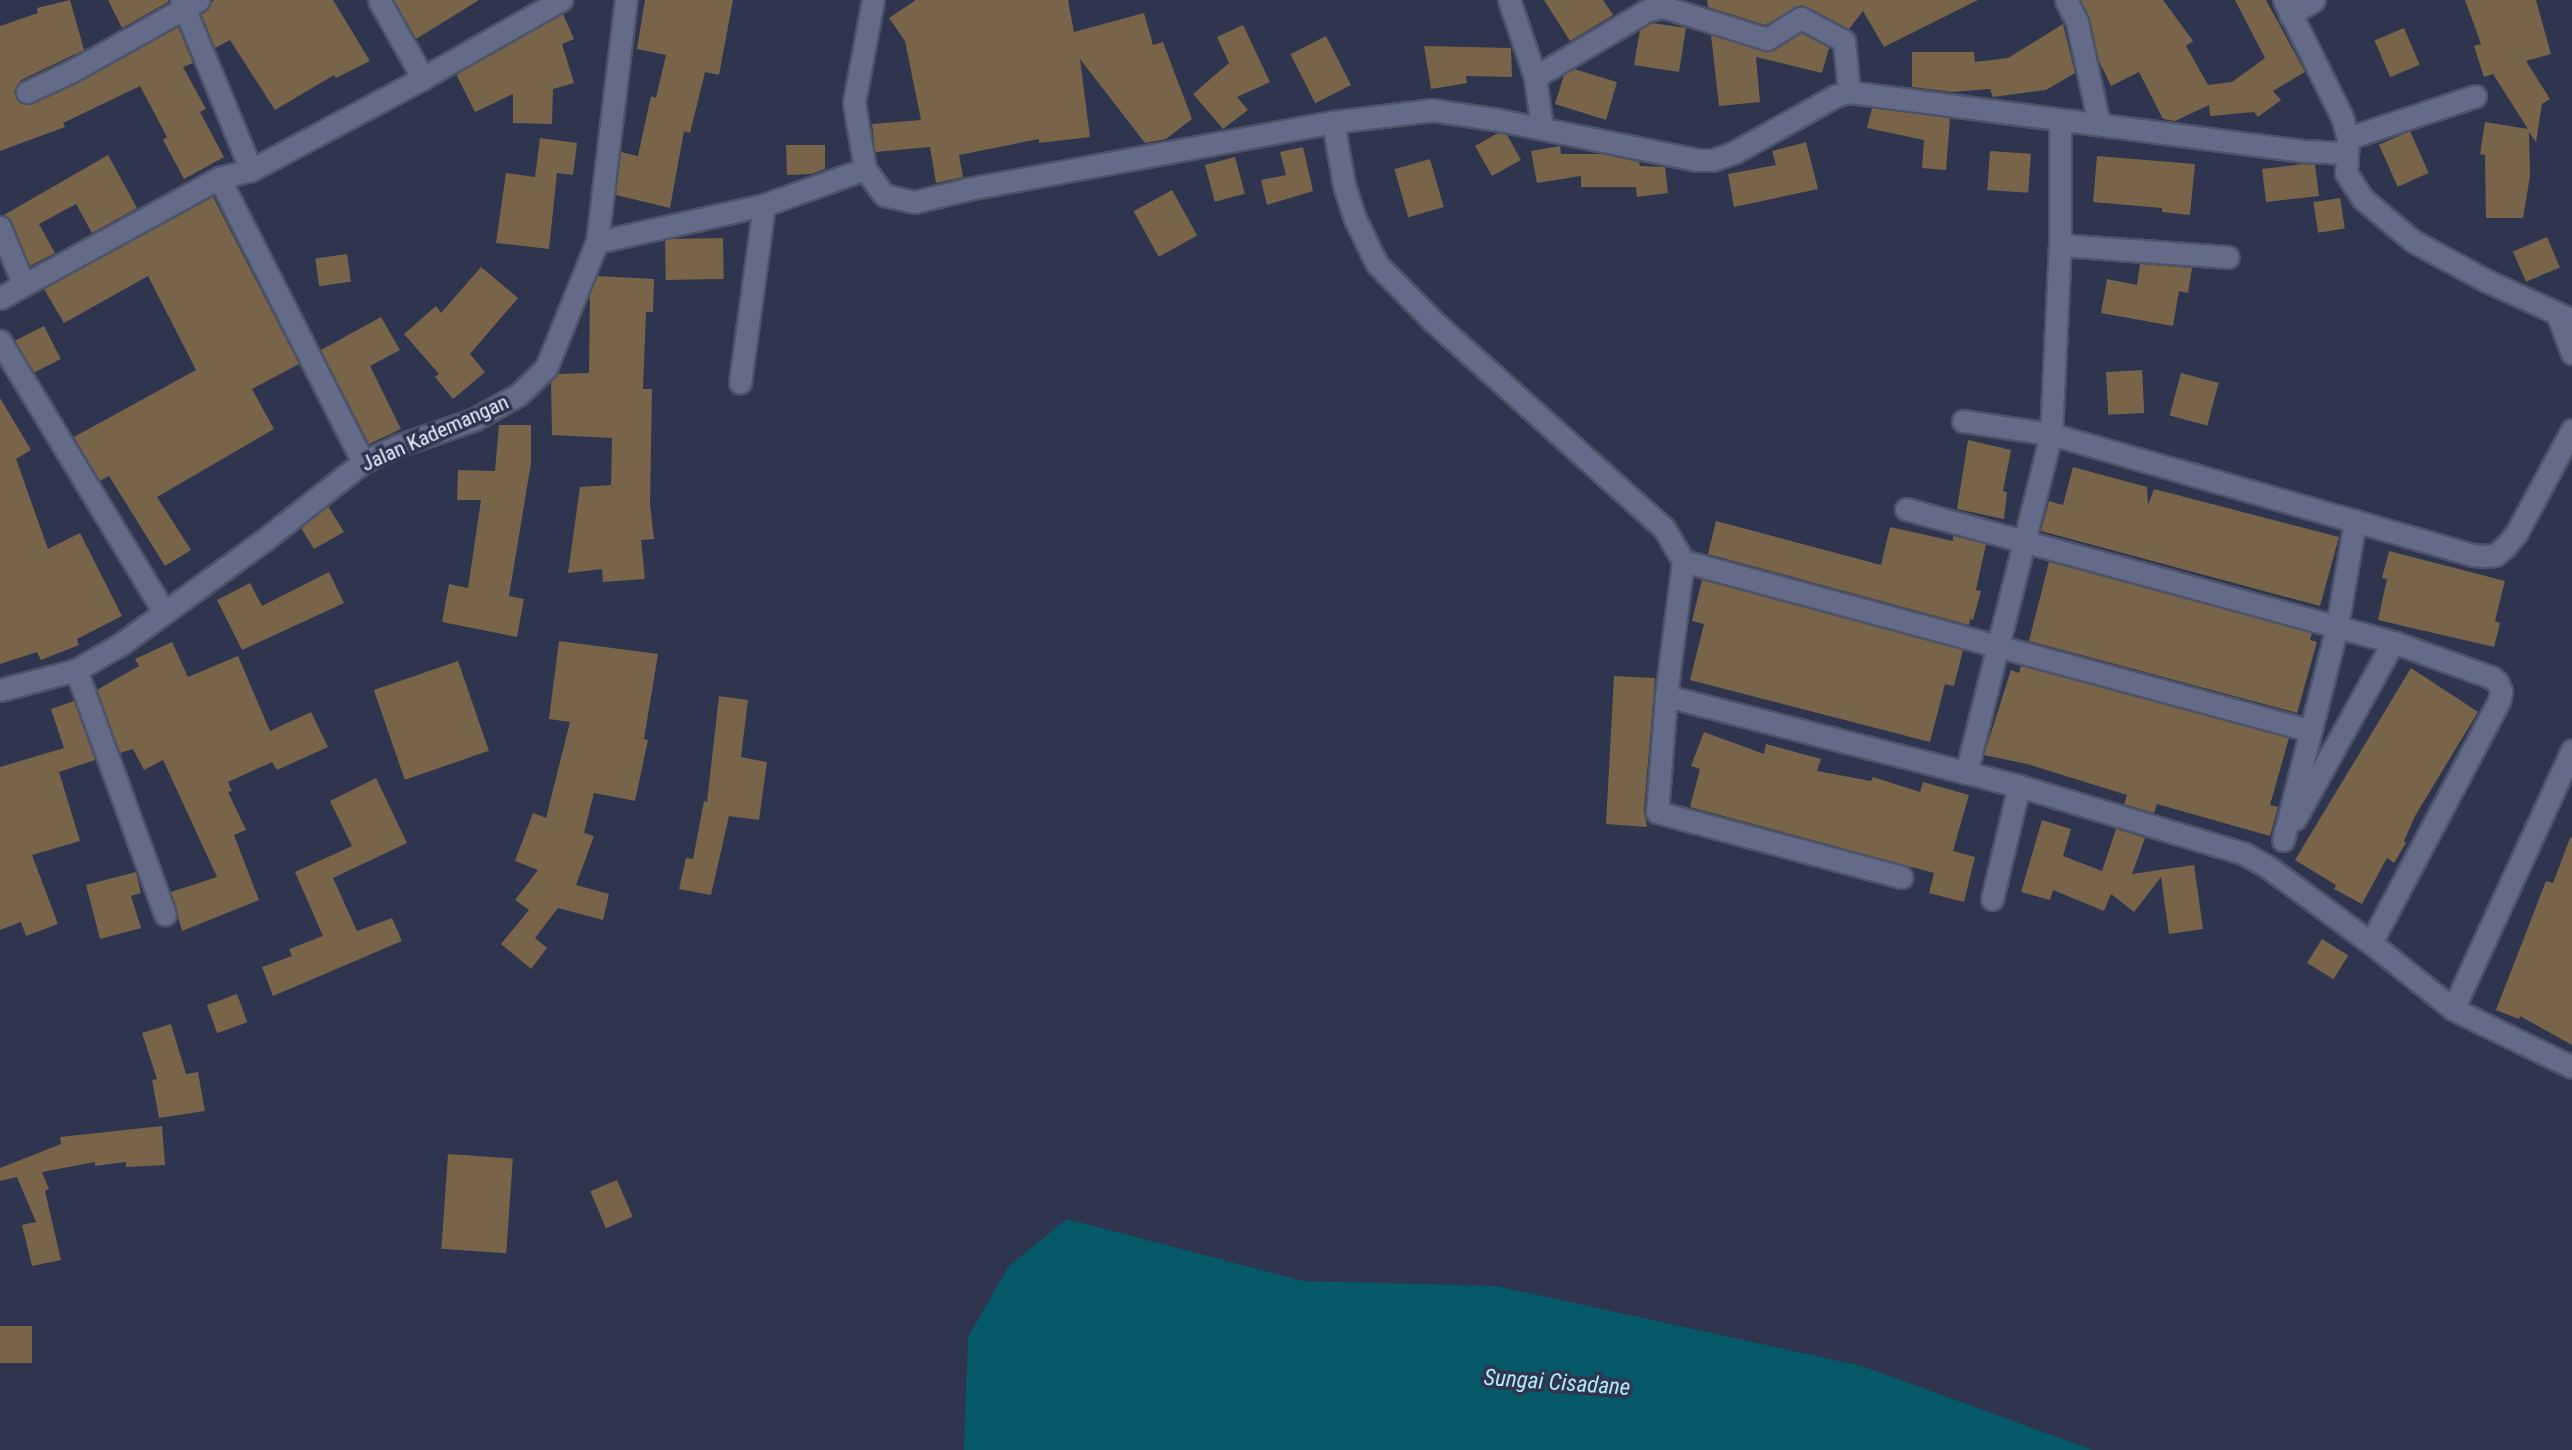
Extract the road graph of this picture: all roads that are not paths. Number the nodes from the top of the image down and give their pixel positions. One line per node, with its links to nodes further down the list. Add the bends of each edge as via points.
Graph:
1 (379, 0): 11 (street)
2 (561, 0): 11 (street)
3 (626, 0): 25 (street, Jalan Kademangan)
4 (873, 0): 20 (street, via 854,103)
5 (1509, 0): 10 (street)
6 (2066, 0): 17 (street, via 2077,22)
7 (2314, 0): 9 (street)
8 (188, 3): 12 (street); 21 (street)
9 (2287, 8): 19 (street, via 2342,117)
10 (1535, 77): 13 (street, via 1648,10 1664,7 1765,38 1801,18 1844,41); 18 (street)
11 (423, 78): 21 (street)
12 (27, 92)
13 (1849, 92): 15 (street); 18 (street, via 1713,160)
14 (2475, 96): 19 (street)
15 (2060, 120): 17 (street); 26 (street)
16 (1333, 122): 18 (street, via 1432,110); 20 (street, via 914,202 884,195); 41 (street, via 1344,185 1377,264 1433,321 1664,528)
17 (2099, 124): 19 (street, via 2304,151)
18 (1542, 128)
19 (2347, 146): 30 (street, via 2346,173 2363,199 2413,241)
20 (865, 169): 23 (street)
21 (251, 170): 22 (street)
22 (219, 178): 28 (street); 37 (street)
23 (764, 205): 25 (street); 33 (street)
24 (0, 227): 28 (street)
25 (597, 242): 37 (street, Jalan Kademangan, via 546,369 518,395 473,419)
26 (2060, 245): 27 (street); 36 (street)
27 (2228, 257)
28 (23, 284): 29 (street)
29 (0, 298)
30 (2565, 316): 32 (street)
31 (0, 341): 42 (street)
32 (2572, 353)
33 (740, 382)
34 (1963, 421): 36 (street)
35 (2572, 430): 39 (street, via 2526,518 2495,555 2473,555)
36 (2051, 434): 39 (street); 40 (street)
37 (363, 462): 42 (street, Jalan Kademangan)
38 (1906, 509): 40 (street)
39 (2354, 521): 43 (street)
40 (2024, 542): 43 (street); 45 (street)
41 (1683, 561): 45 (street); 48 (street)
42 (163, 610): 46 (street, Jalan Kademangan, via 121,644)
43 (2337, 626): 44 (street); 49 (street)
44 (2393, 642): 53 (street); 58 (street, via 2491,677 2501,691)
45 (1998, 648): 49 (street); 51 (street)
46 (76, 670): 47 (street, Jalan Kademangan); 57 (street)
47 (0, 690)
48 (1666, 696): 51 (street); 55 (street, via 1657,812)
49 (2308, 730): 53 (street)
50 (2572, 750): 59 (street)
51 (1966, 773): 52 (street)
52 (2019, 786): 54 (street, via 2205,840); 56 (street)
53 (2283, 841): 54 (street)
54 (2268, 867): 58 (street)
55 (1902, 877)
56 (1992, 899)
57 (165, 914)
58 (2371, 943): 59 (street)
59 (2454, 1009): 60 (street)
60 (2572, 1067)

